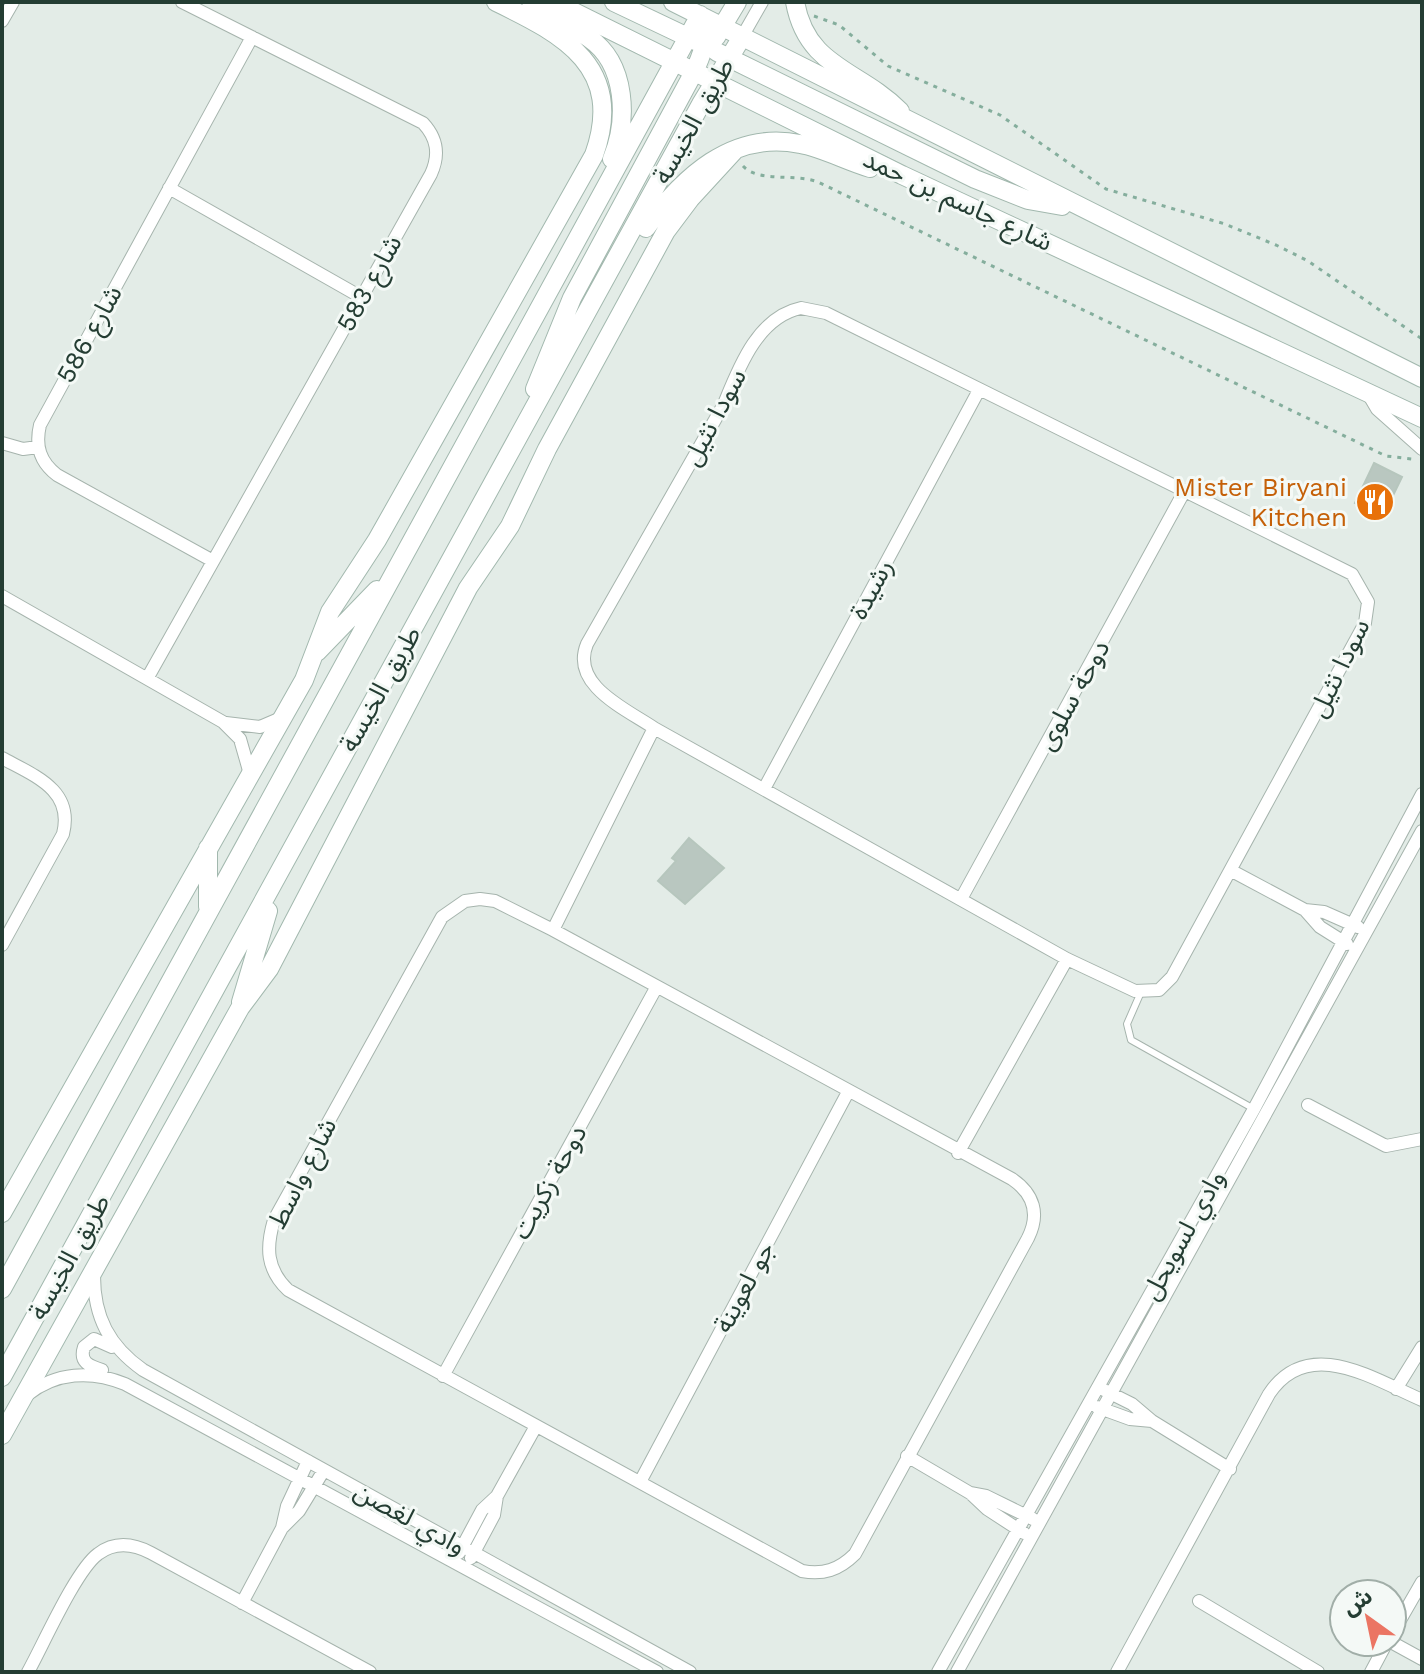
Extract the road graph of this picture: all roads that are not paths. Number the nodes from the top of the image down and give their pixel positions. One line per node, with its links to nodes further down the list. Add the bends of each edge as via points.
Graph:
1 (13, 2): 12 (street)
2 (182, 2): 14 (street, شارع 583)
3 (496, 2): 41 (main road, via 558,35 593,71 603,96 602,131 594,155 377,540 334,605)
4 (531, 2): 24 (main road, via 589,38 611,65 623,121)
5 (554, 2): 18 (main road, شارع جاسم بن حمد)
6 (614, 2): 16 (main road)
7 (673, 2): 11 (main road, شارع جاسم بن حمد)
8 (737, 2): 13 (main road)
9 (762, 2): 15 (street, طريق الخيسة)
10 (802, 8): 21 (main road, via 800,24 819,54 878,91)
11 (704, 9): 13 (main road, شارع جاسم بن حمد); 16 (main road, طريق الخيسة)
12 (2, 21)
13 (722, 27): 15 (main road, شارع جاسم بن حمد); 16 (main road)
14 (252, 37): 25 (street, شارع 586); 28 (street, شارع 583, via 413,117 435,141 431,174)
15 (742, 37): 16 (main road); 17 (main road, طريق الخيسة); 21 (main road, شارع جاسم بن حمد)
16 (703, 46): 17 (main road); 18 (main road); 19 (main road); 20 (main road)
17 (728, 58): 20 (main road, طريق الخيسة); 26 (main road, via 975,179 1028,200)
18 (675, 61): 19 (main road, شارع جاسم بن حمد); 24 (main road, طريق الخيسة)
19 (695, 70): 20 (main road, شارع جاسم بن حمد); 33 (main road, via 572,298)
20 (715, 80): 23 (main road, شارع جاسم بن حمد); 27 (main road, طريق الخيسة)
21 (914, 124): 26 (main road, شارع جاسم بن حمد)
22 (738, 156): 23 (main road, via 759,142 786,141); 27 (main road, via 684,180); 66 (main road, طريق الخيسة, via 690,199 666,231 510,526 468,588 269,969)
23 (902, 175): 30 (main road, شارع جاسم بن حمد)
24 (608, 186): 39 (main road, طريق الخيسة)
25 (169, 188): 28 (street); 35 (street, شارع 586, via 40,425)
26 (1077, 207): 29 (main road, شارع جاسم بن حمد)
27 (621, 253): 33 (main road, طريق الخيسة)
28 (361, 297): 38 (street, شارع 583)
29 (1422, 378)
30 (1366, 389): 32 (main road, شارع جاسم بن حمد); 36 (street, شارع جاسم بن حمد, via 1377,409)
31 (979, 390): 37 (street, سودا نثيل); 45 (street, سودا نثيل, via 814,309 789,311 768,325 734,375 724,404 583,652 591,682); 48 (street, رشيدة)
32 (1422, 418)
33 (519, 437): 53 (main road, طريق الخيسة)
34 (2, 443): 35 (street)
35 (38, 447): 38 (street, via 44,464 57,475)
36 (1420, 454)
37 (1184, 492): 52 (street, سودا نثيل, via 1352,574 1368,602 1365,623); 54 (street, دوحة سلوى)
38 (213, 561): 42 (street, شارع 583)
39 (395, 570): 41 (main road); 56 (main road, طريق الخيسة)
40 (2, 596): 42 (street)
41 (316, 653): 43 (main road)
42 (148, 677): 44 (street)
43 (284, 716): 44 (street, via 260,727); 47 (main road)
44 (223, 722): 47 (street, via 246,750)
45 (654, 728): 48 (street, سودا نثيل); 58 (street)
46 (2, 758): 61 (street, via 49,784 64,804 67,819)
47 (250, 774): 51 (main road)
48 (764, 789): 54 (street, سودا نثيل)
49 (1422, 794): 57 (street, وادي لسويحل)
50 (1422, 831): 59 (street, وادي لسويحل)
51 (208, 846): 56 (main road); 72 (main road)
52 (1232, 871): 55 (street); 65 (street, سودا نثيل, via 1168,983)
53 (271, 888): 66 (main road); 78 (main road, طريق الخيسة)
54 (961, 899): 63 (street, سودا نثيل)
55 (1305, 910): 57 (street); 60 (street)
56 (208, 912): 74 (main road, طريق الخيسة)
57 (1352, 924): 59 (street); 60 (street, وادي لسويحل)
58 (553, 930): 64 (street, شارع واسط); 77 (street, شارع واسط, via 495,901 480,899 465,901 442,917 268,1239 270,1264 288,1290)
59 (1366, 930): 62 (street, وادي لسويحل)
60 (1343, 942): 62 (street); 69 (street, وادي لسويحل)
61 (2, 945)
62 (1356, 948): 82 (street, وادي لسويحل)
63 (1067, 959): 65 (street, سودا نثيل); 71 (street)
64 (656, 988): 67 (street, شارع واسط); 77 (street, دوحة زكريت)
65 (1141, 992): 69 (lane, via 1127,1024 1131,1040)
66 (240, 1008): 73 (main road, طريق الخيسة)
67 (848, 1092): 71 (street, شارع واسط); 95 (street, جو لعوينة)
68 (1308, 1105): 70 (street, via 1386,1146)
69 (1254, 1109): 80 (street, وادي لسويحل)
70 (1422, 1139)
71 (958, 1153): 90 (street, شارع واسط, via 1021,1185 1033,1205 1033,1228)
72 (2, 1213)
73 (94, 1267): 76 (street, وادي لغصن, via 99,1320); 83 (main road, طريق الخيسة)
74 (2, 1289)
75 (1422, 1347): 81 (street)
76 (131, 1362): 79 (street, وادي لغصن, via 101,1340 84,1347 87,1365); 91 (street, وادي لغصن)
77 (443, 1376): 88 (street, شارع واسط)
78 (2, 1377)
79 (125, 1384): 83 (street, وادي لغصن, via 99,1375 73,1375); 94 (street, وادي لغصن)
80 (1098, 1387): 82 (street); 85 (street, وادي لسويحل)
81 (1396, 1389): 84 (street); 92 (street, via 1326,1363 1298,1368 1269,1394)
82 (1111, 1393): 86 (street, وادي لسويحل); 87 (street)
83 (21, 1399): 89 (main road, طريق الخيسة)
84 (1422, 1400)
85 (1089, 1404): 86 (street); 98 (street, وادي لسويحل)
86 (1102, 1410): 87 (street); 98 (street, وادي لسويحل)
87 (1152, 1421): 92 (street)
88 (536, 1426): 95 (street, شارع واسط); 101 (street, via 497,1496 482,1510)
89 (2, 1435)
90 (907, 1456): 95 (street, شارع واسط, via 855,1554 824,1573 802,1571); 97 (street)
91 (308, 1461): 93 (street, وادي لغصن); 94 (street)
92 (1230, 1469): 113 (street)
93 (324, 1470): 96 (street); 101 (street, وادي لغصن)
94 (301, 1477): 96 (street, وادي لغصن); 99 (street)
95 (640, 1482)
96 (315, 1485): 99 (street); 102 (street, وادي لغصن)
97 (970, 1493): 98 (street); 100 (street)
98 (1033, 1519): 100 (street, وادي لسويحل)
99 (282, 1528): 105 (street)
100 (1025, 1533): 111 (street, وادي لسويحل); 112 (street, وادي لسويحل)
101 (468, 1550): 102 (street); 110 (street, وادي لغصن)
102 (460, 1564): 109 (street, وادي لغصن)
103 (1422, 1582): 106 (street)
104 (1199, 1601): 114 (street)
105 (242, 1603): 107 (street, via 141,1548 107,1548 89,1562); 108 (street)
106 (1408, 1606)
107 (28, 1672)
108 (370, 1672)
109 (657, 1672)
110 (690, 1672)
111 (938, 1672)
112 (957, 1672)
113 (1117, 1672)
114 (1318, 1672)

